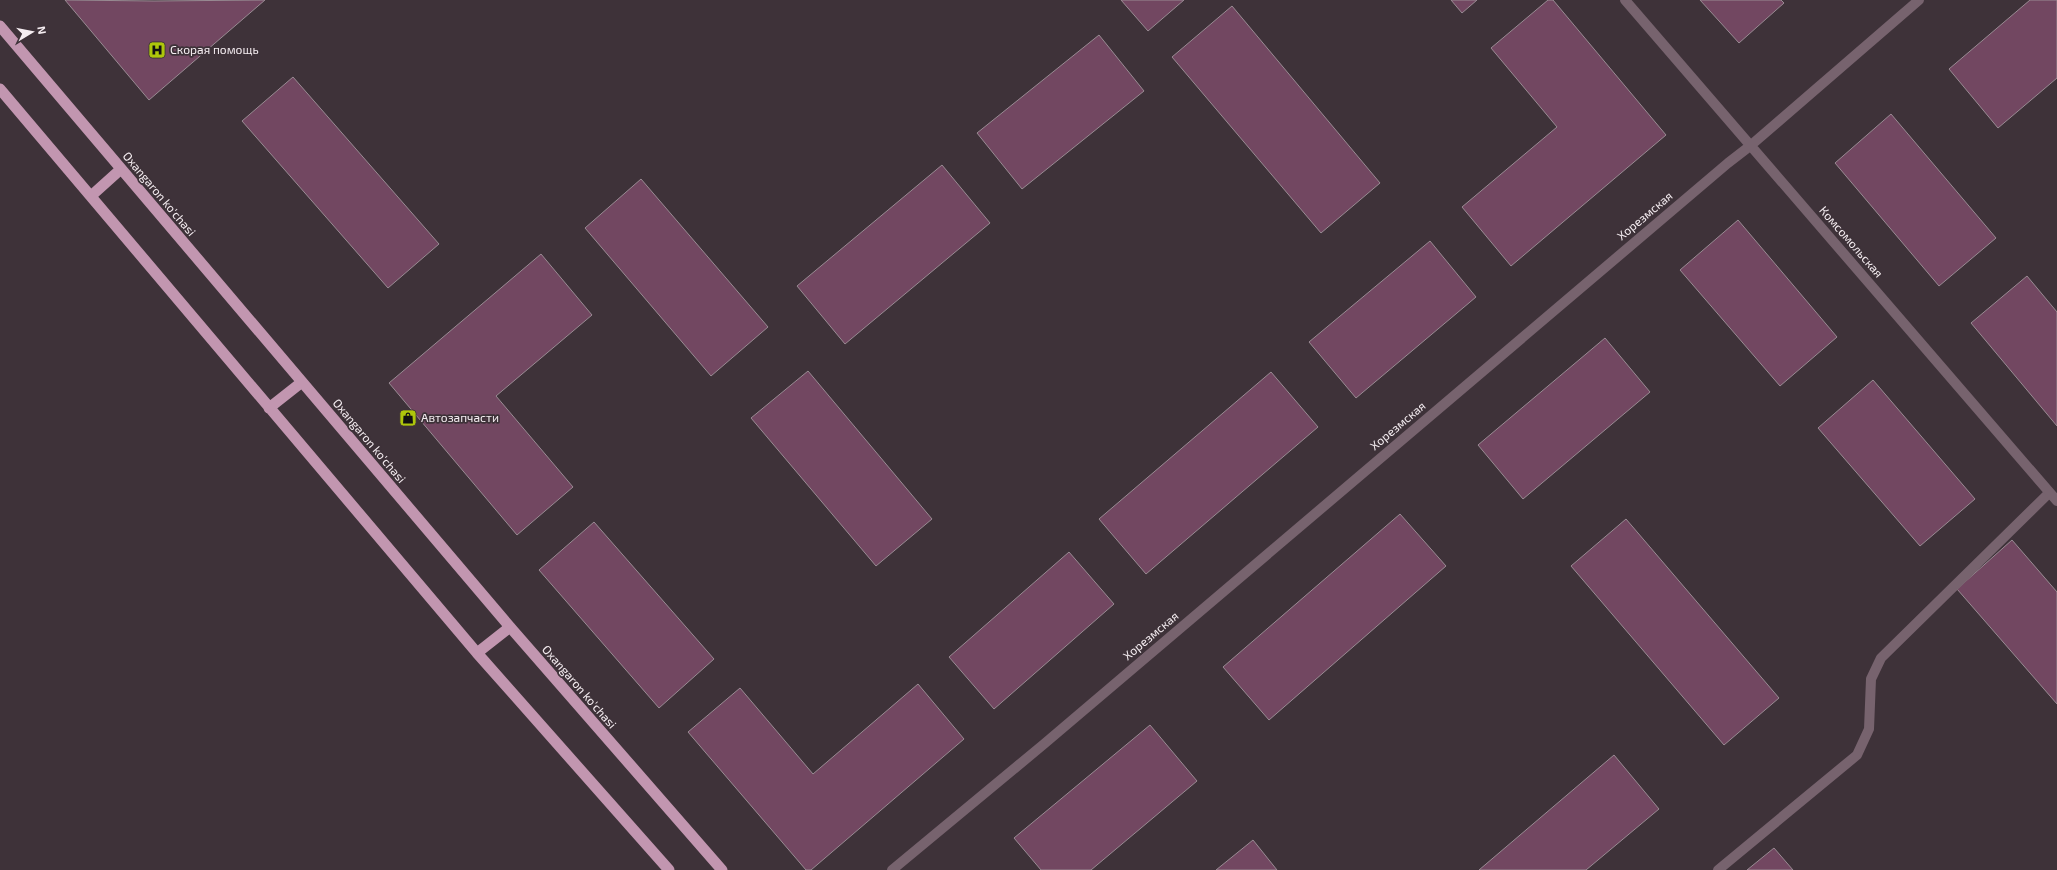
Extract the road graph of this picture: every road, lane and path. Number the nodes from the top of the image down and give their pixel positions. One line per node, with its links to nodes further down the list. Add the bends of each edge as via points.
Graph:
1 (1625, 0): 5 (street, Комсомольская)
2 (1919, 0): 5 (street, Хорезмская)
3 (0, 26): 6 (highway, Oxangaron ko'chasi)
4 (0, 89): 7 (highway)
5 (1750, 146): 10 (street, Комсомольская); 16 (street, Хорезмская)
6 (121, 169): 7 (highway); 8 (highway, Oxangaron ko'chasi)
7 (91, 196): 9 (highway)
8 (302, 382): 9 (highway); 12 (highway, Oxangaron ko'chasi)
9 (269, 408): 13 (highway)
10 (2049, 492): 11 (street, Комсомольская); 17 (street, via 1881,658 1872,679 1869,729 1856,754)
11 (2057, 501)
12 (510, 627): 13 (highway); 15 (highway, Oxangaron ko'chasi)
13 (477, 653): 14 (highway)
14 (669, 870)
15 (722, 870)
16 (892, 870)
17 (1718, 870)

